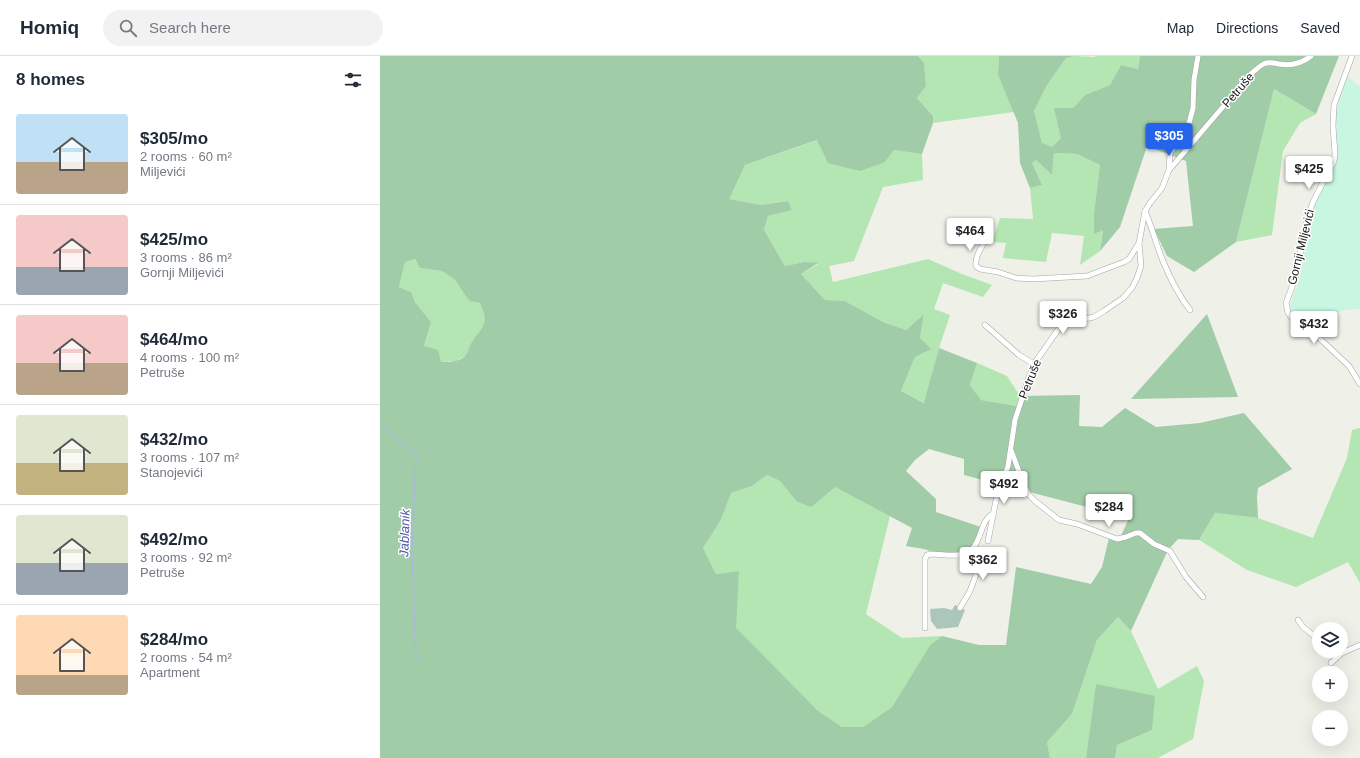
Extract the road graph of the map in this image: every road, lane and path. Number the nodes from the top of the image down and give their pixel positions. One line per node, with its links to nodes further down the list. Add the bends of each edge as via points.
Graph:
1 (1198, 56): 4 (street, via 1193,108 1188,127)
2 (1311, 56): 5 (street, Petruše, via 1297,64 1271,63 1259,66)
3 (1352, 56): 13 (street, Gornji Miljevići, via 1334,105 1334,161 1308,216 1295,279 1286,303 1292,318 1316,335 1349,366)
4 (1170, 153): 5 (street, via 1174,157); 6 (street)
5 (1181, 157): 6 (street)
6 (1168, 170): 7 (street, Petruše, via 1162,188)
7 (1145, 211): 9 (street, Petruše); 10 (street, via 1166,268)
8 (990, 229): 9 (street, Petruše, via 988,238 976,257 976,266 1016,278 1087,276 1130,259)
9 (1139, 243): 12 (street, Petruše, via 1141,266 1132,288 1094,317 1062,324)
10 (1190, 310)
11 (985, 325): 12 (street, via 1019,355)
12 (1034, 364): 14 (street, Petruše, via 1015,420)
13 (1360, 384)
14 (1010, 449): 15 (street, Petruše, via 1008,466); 18 (street, via 1028,494 1055,518 1117,539 1140,533 1154,544 1170,551 1186,577)
15 (993, 514): 16 (street, Petruše); 17 (street, via 989,516)
16 (988, 541)
17 (973, 548): 19 (street, via 977,572); 21 (street, via 966,554 927,555)
18 (1203, 597)
19 (960, 608)
20 (1298, 620): 22 (street)
21 (925, 628)
22 (1312, 634)
23 (1360, 645): 24 (street)
24 (1348, 649)
25 (1335, 658): 26 (street)
26 (1331, 663)

